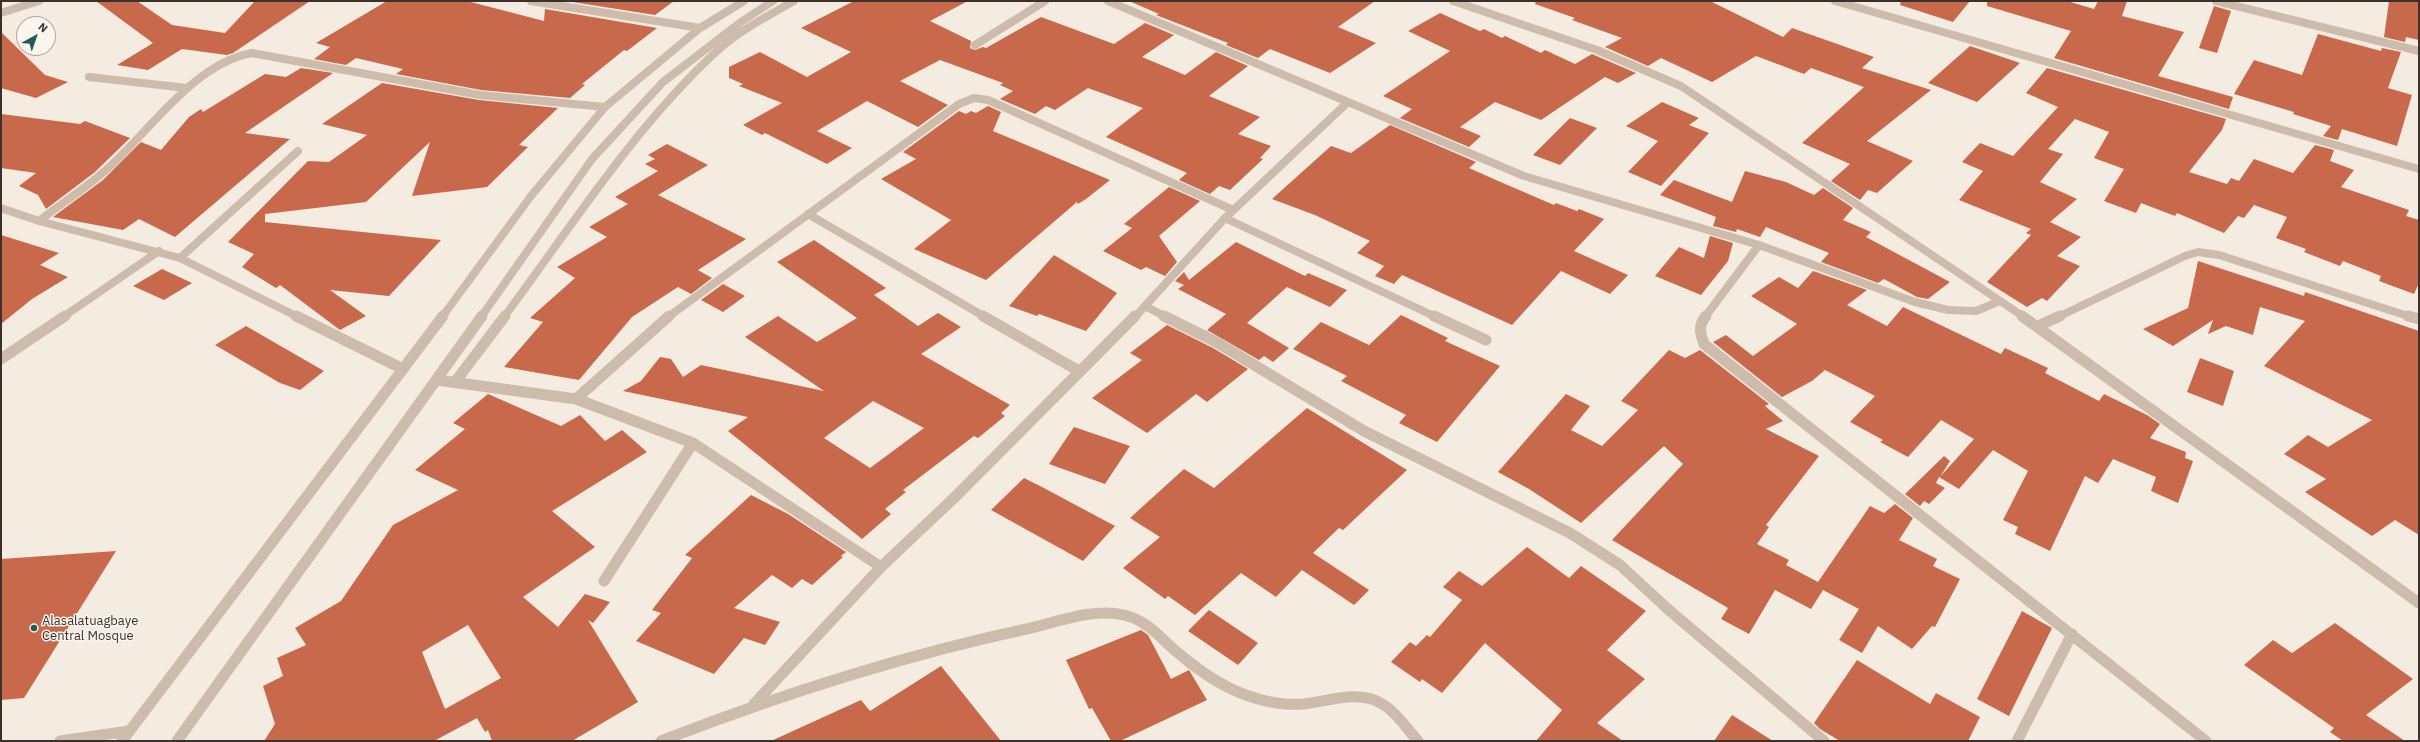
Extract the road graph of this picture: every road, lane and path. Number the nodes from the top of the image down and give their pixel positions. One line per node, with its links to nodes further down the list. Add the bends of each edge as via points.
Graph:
1 (38, 1): 11 (street)
2 (531, 1): 12 (street)
3 (744, 1): 12 (street)
4 (773, 1): 37 (street, via 741,22 663,82 592,158)
5 (794, 1): 38 (street, via 738,34 723,46 651,119)
6 (1045, 1): 13 (street)
7 (1108, 1): 17 (street)
8 (1453, 1): 29 (street, via 1592,47 1637,64 1682,86)
9 (1835, 1): 20 (street)
10 (2216, 1): 14 (street)
11 (1, 13)
12 (700, 28): 18 (street)
13 (975, 44)
14 (2419, 51)
15 (89, 77): 16 (street)
16 (187, 88): 18 (street, via 235,56 252,53 323,64 480,96); 25 (street, via 112,164)
17 (1348, 102): 22 (street); 26 (street, via 1524,176)
18 (605, 107): 35 (street, via 531,196)
19 (298, 151): 28 (street)
20 (2419, 169)
21 (1, 208): 25 (street)
22 (1233, 210): 23 (street, via 988,100 974,98 959,104); 24 (street)
23 (808, 214): 36 (street); 39 (street, via 667,317)
24 (1225, 218): 30 (street); 33 (street)
25 (38, 221): 27 (street)
26 (1759, 245): 29 (street, via 1915,302 1976,311); 44 (street, via 1701,322 1700,333 1704,344)
27 (159, 251): 28 (street); 34 (street)
28 (180, 258): 35 (street)
29 (2000, 301): 32 (street)
30 (1145, 306): 36 (street); 51 (street, via 1216,342 1364,431 1576,537 1632,575 1670,612)
31 (2419, 319): 32 (street, via 2226,257 2198,252)
32 (2038, 326): 43 (street)
33 (1486, 340)
34 (1, 358)
35 (403, 369): 46 (street)
36 (1079, 371): 41 (street, via 955,497)
37 (437, 380): 38 (street); 48 (street)
38 (455, 382): 39 (street)
39 (576, 399): 40 (street)
40 (693, 443): 41 (street); 42 (street)
41 (880, 567): 45 (street)
42 (604, 581)
43 (2419, 603)
44 (2072, 634): 52 (street); 53 (street)
45 (754, 704): 49 (street); 50 (street, via 951,646 1108,613 1133,617 1159,634 1206,673 1250,697 1292,704 1354,696 1377,701 1397,717)
46 (125, 736): 47 (street)
47 (60, 741)
48 (177, 741)
49 (661, 741)
50 (1418, 741)
51 (1824, 741)
52 (2017, 741)
53 (2206, 741)

